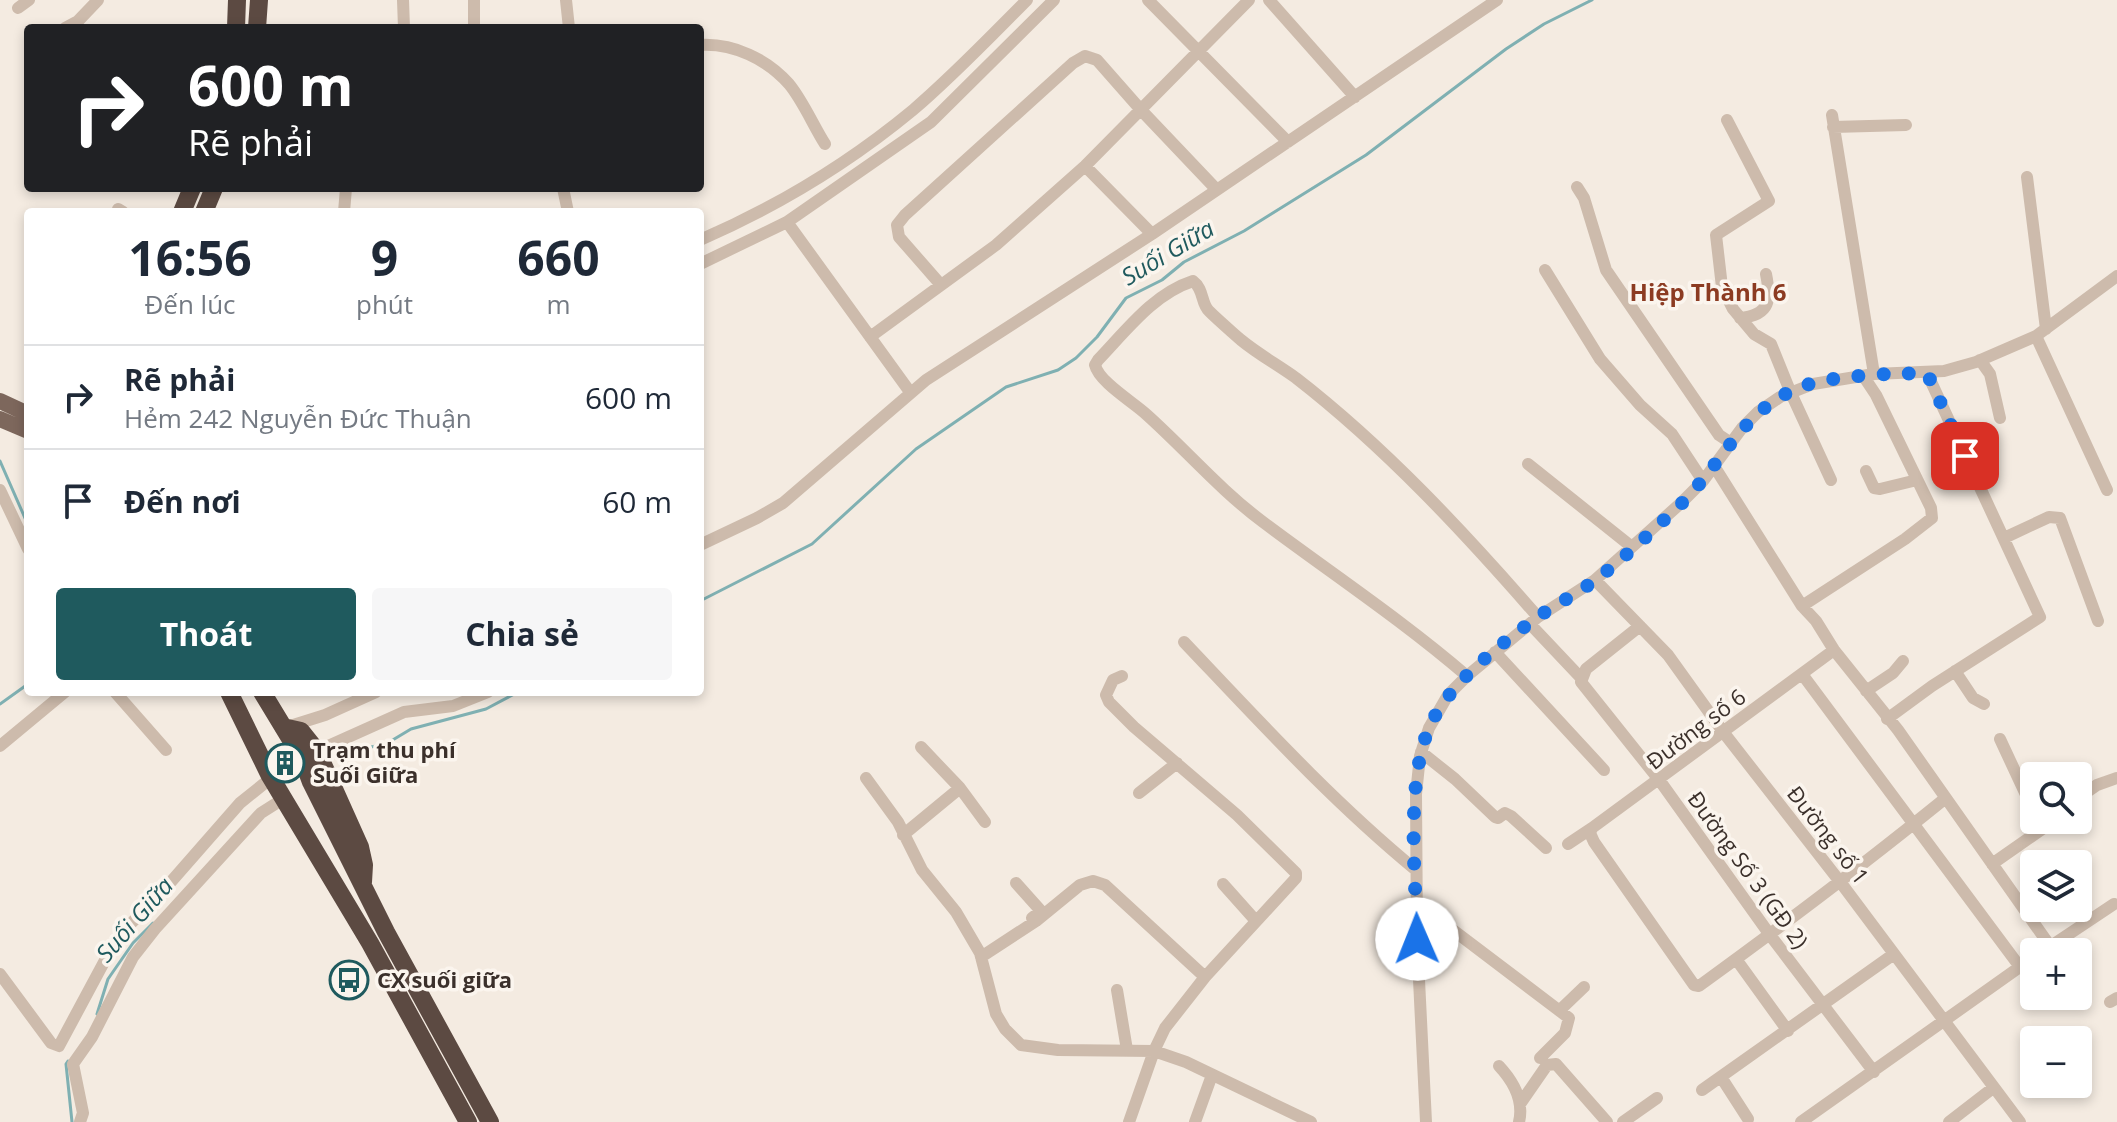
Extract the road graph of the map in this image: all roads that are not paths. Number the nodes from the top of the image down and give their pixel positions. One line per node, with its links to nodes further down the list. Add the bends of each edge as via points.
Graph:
1 (98, 0): 13 (street)
2 (237, 0): 14 (highway)
3 (259, 0): 15 (highway)
4 (403, 0): 16 (street)
5 (474, 0): 17 (street)
6 (566, 0): 18 (street)
7 (1027, 0): 33 (street, via 898,121 813,182)
8 (1054, 0): 31 (street, via 931,122)
9 (1148, 0): 20 (street)
10 (1249, 0): 20 (street)
11 (1269, 0): 21 (street)
12 (1497, 0): 21 (street)
13 (72, 24)
14 (236, 24)
15 (259, 24)
16 (404, 24)
17 (474, 24)
18 (569, 24)
19 (704, 45): 26 (street, via 744,52 767,64 790,85)
20 (1199, 49): 22 (street); 25 (street)
21 (1355, 97): 25 (street)
22 (1141, 110): 27 (street); 30 (street); 38 (street, via 1097,60 1085,56 1073,63 897,225 899,237)
23 (1727, 120): 39 (street, via 1769,201 1715,237 1722,287)
24 (1906, 125): 44 (street, via 1833,121)
25 (1288, 142): 30 (street)
26 (825, 144)
27 (1085, 166): 32 (street); 38 (street, via 996,245)
28 (2027, 177): 40 (street)
29 (1577, 187): 52 (street, via 1606,270 1719,435)
30 (1217, 190): 32 (street)
31 (787, 222): 34 (street); 41 (street)
32 (1152, 234): 46 (street)
33 (704, 238)
34 (704, 262)
35 (1545, 270): 58 (street, via 1600,359 1672,434)
36 (1766, 274): 39 (street, via 1766,307 1753,317)
37 (2115, 283): 40 (street)
38 (941, 285): 41 (street)
39 (1740, 318): 45 (street, via 1771,344)
40 (2041, 332): 42 (street); 60 (street)
41 (870, 337): 46 (street)
42 (1980, 360): 43 (street); 49 (street, via 1990,374)
43 (1927, 373): 44 (street); 61 (street)
44 (1869, 376): 45 (street); 57 (street)
45 (1790, 391): 52 (street, via 1758,412); 56 (street)
46 (910, 392): 63 (street, via 795,494)
47 (0, 401): 48 (main road)
48 (24, 412)
49 (2000, 418)
50 (0, 419): 51 (main road)
51 (24, 429)
52 (1731, 443): 54 (street)
53 (1528, 464): 64 (street)
54 (1714, 466): 58 (street); 66 (street)
55 (1866, 471): 57 (street, via 1874,488)
56 (1831, 480)
57 (1917, 480): 66 (street, via 1932,518)
58 (1703, 481): 64 (street)
59 (0, 490): 62 (street)
60 (2107, 490)
61 (2004, 538): 68 (street, via 2049,517 2060,518); 74 (street, via 2040,617)
62 (24, 541)
63 (704, 543)
64 (1632, 547): 65 (street)
65 (1595, 580): 67 (street); 69 (street, Đường số 1)
66 (1802, 606): 71 (street)
67 (1534, 620): 72 (street); 77 (street, Đường Số 3 (GĐ 2), via 1494,566 1393,465 1297,379 1207,310 1196,283 1181,286 1134,320 1098,360 1099,375 1261,521 1416,632); 78 (street, Đường Số 3 (GĐ 2))
68 (2098, 621)
69 (1640, 626): 78 (street); 89 (street, Đường số 1, via 1668,655)
70 (1184, 642): 116 (street, via 1292,756)
71 (1834, 650): 75 (street, Đường số 6); 79 (street)
72 (1495, 652): 77 (street); 97 (street)
73 (1903, 661): 79 (street)
74 (1955, 671): 86 (street, via 1973,698); 87 (street)
75 (1802, 674): 89 (street, Đường số 6); 109 (street)
76 (1122, 676): 96 (street, via 1113,680 1106,695 1109,702)
77 (1467, 676): 95 (street, via 1448,695)
78 (1581, 678): 101 (street, Đường Số 3 (GĐ 2))
79 (1866, 691): 87 (street)
80 (60, 696): 91 (street)
81 (119, 696): 93 (street)
82 (229, 696): 100 (highway)
83 (264, 696): 88 (highway)
84 (367, 696): 88 (street)
85 (478, 696): 94 (street, via 453,706 404,712)
86 (1984, 704)
87 (1887, 719): 106 (street)
88 (283, 727): 94 (highway, via 305,734); 120 (highway)
89 (1724, 733): 101 (street, Đường số 6); 118 (street, Đường số 1)
90 (2000, 739): 102 (street)
91 (0, 746)
92 (921, 747): 103 (street)
93 (166, 750)
94 (317, 751): 120 (highway, via 360,847)
95 (1421, 752): 114 (street, via 1495,817 1511,816); 116 (street)
96 (1177, 763): 105 (street); 123 (street, via 1296,873)
97 (1604, 770)
98 (866, 778): 112 (street)
99 (2117, 778): 104 (street)
100 (267, 780): 107 (highway); 135 (street, via 118,936)
101 (1660, 781): 110 (street, Đường số 6); 124 (street, Đường Số 3 (GĐ 2))
102 (2020, 782)
103 (960, 788): 108 (street); 112 (street)
104 (2092, 788)
105 (1139, 793)
106 (1947, 800): 109 (street); 115 (street)
107 (279, 802): 137 (street, via 261,813 155,929); 154 (highway, via 370,943)
108 (985, 822)
109 (1913, 825): 118 (street); 130 (street)
110 (1592, 828): 113 (street, Đường số 6); 129 (street, via 1594,842 1694,985)
111 (2029, 834): 115 (street)
112 (903, 835): 128 (street)
113 (1568, 844)
114 (1546, 848)
115 (1992, 864): 125 (street)
116 (1416, 870): 122 (street)
117 (1016, 883): 128 (street, via 1041,911)
118 (1841, 883): 124 (street); 127 (street, Đường số 1)
119 (1223, 884): 123 (street)
120 (363, 885): 155 (highway)
121 (2114, 904): 126 (street)
122 (1417, 916): 138 (street, via 1445,924); 159 (street)
123 (1256, 921): 132 (street)
124 (1770, 935): 129 (street); 136 (street, Đường Số 3 (GĐ 2))
125 (2039, 938)
126 (2063, 938)
127 (1894, 954): 136 (street); 139 (street, Đường số 1)
128 (980, 955): 132 (street, via 1093,881 1105,885); 141 (street, via 996,1014 1021,1045)
129 (1736, 959): 140 (street)
130 (2020, 967): 139 (street)
131 (0, 974): 135 (street, via 55,1046)
132 (1205, 977): 142 (street)
133 (1584, 987): 138 (street)
134 (1117, 990): 141 (street)
135 (88, 1001): 137 (street)
136 (1823, 1006): 140 (street); 145 (street, Đường Số 3 (GĐ 2))
137 (105, 1008): 153 (street, via 73,1064 83,1113)
138 (1560, 1010): 143 (street, via 1569,1018 1565,1033)
139 (1945, 1020): 145 (street); 148 (street, Đường số 1)
140 (1788, 1031): 147 (street)
141 (1127, 1050): 142 (street)
142 (1154, 1051): 146 (street); 156 (street)
143 (1540, 1058)
144 (1499, 1066): 151 (street)
145 (1874, 1072): 163 (street)
146 (1212, 1075): 157 (street); 158 (street)
147 (1721, 1077): 149 (street); 152 (street)
148 (1993, 1088): 164 (street); 165 (street, Đường số 1)
149 (1702, 1090)
150 (1657, 1098): 162 (street)
151 (1520, 1104): 160 (street); 161 (street, via 1547,1065 1556,1064)
152 (1748, 1119)
153 (80, 1122)
154 (468, 1122)
155 (490, 1122)
156 (1129, 1122)
157 (1195, 1122)
158 (1311, 1122)
159 (1426, 1122)
160 (1519, 1122)
161 (1607, 1122)
162 (1623, 1122)
163 (1801, 1122)
164 (1949, 1122)
165 (2020, 1122)

